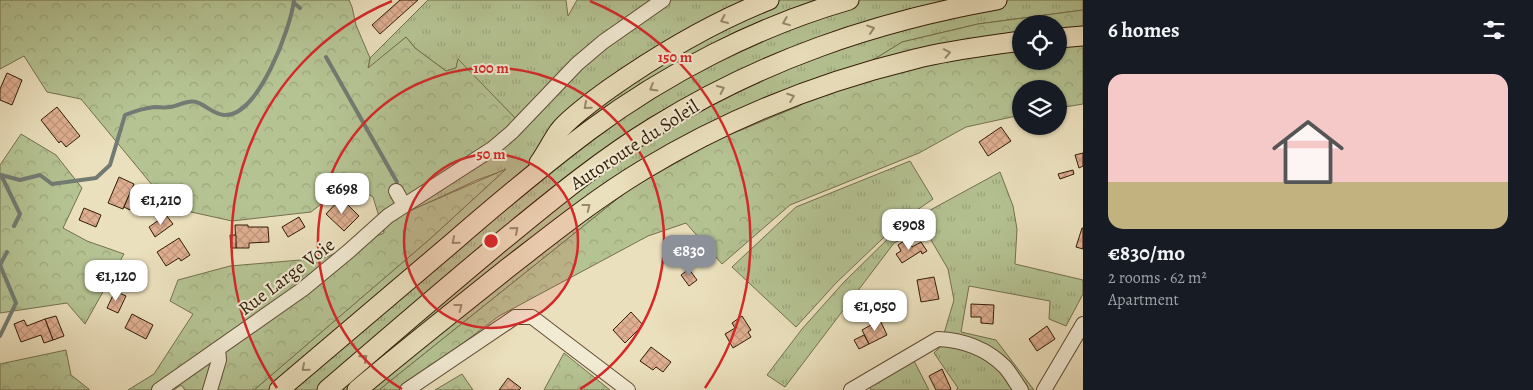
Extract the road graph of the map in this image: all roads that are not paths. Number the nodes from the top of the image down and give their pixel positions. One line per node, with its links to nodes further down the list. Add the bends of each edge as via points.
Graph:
1 (663, 0): 10 (street, Rue Large Voie, via 577,64 492,150)
2 (769, 0): 8 (highway, one-way to 8, via 668,50 592,101 560,130)
3 (849, 0): 8 (highway, Autoroute du Soleil, one-way to 8, via 742,41 691,66 605,120)
4 (997, 0): 16 (highway, Autoroute du Soleil, one-way to 4, via 541,208 653,127 714,93 823,44 944,9)
5 (1083, 36): 6 (highway)
6 (1067, 37)
7 (1012, 42): 17 (highway, one-way to 7, via 594,202 684,147 784,100 855,75 917,58)
8 (532, 175): 15 (highway, Autoroute du Soleil, one-way to 15)
9 (396, 191): 10 (street)
10 (404, 205): 12 (street, Rue Large Voie, via 303,289)
11 (1083, 324): 22 (street)
12 (218, 349): 13 (street, Rue Large Voie); 14 (street, via 219,360)
13 (159, 390)
14 (210, 390)
15 (279, 390)
16 (327, 390)
17 (357, 390)
18 (407, 390): 19 (street, via 515,317 532,317)
19 (628, 390)
20 (850, 390): 21 (street, via 938,339 972,345 1005,367)
21 (1021, 390)
22 (1044, 390)

